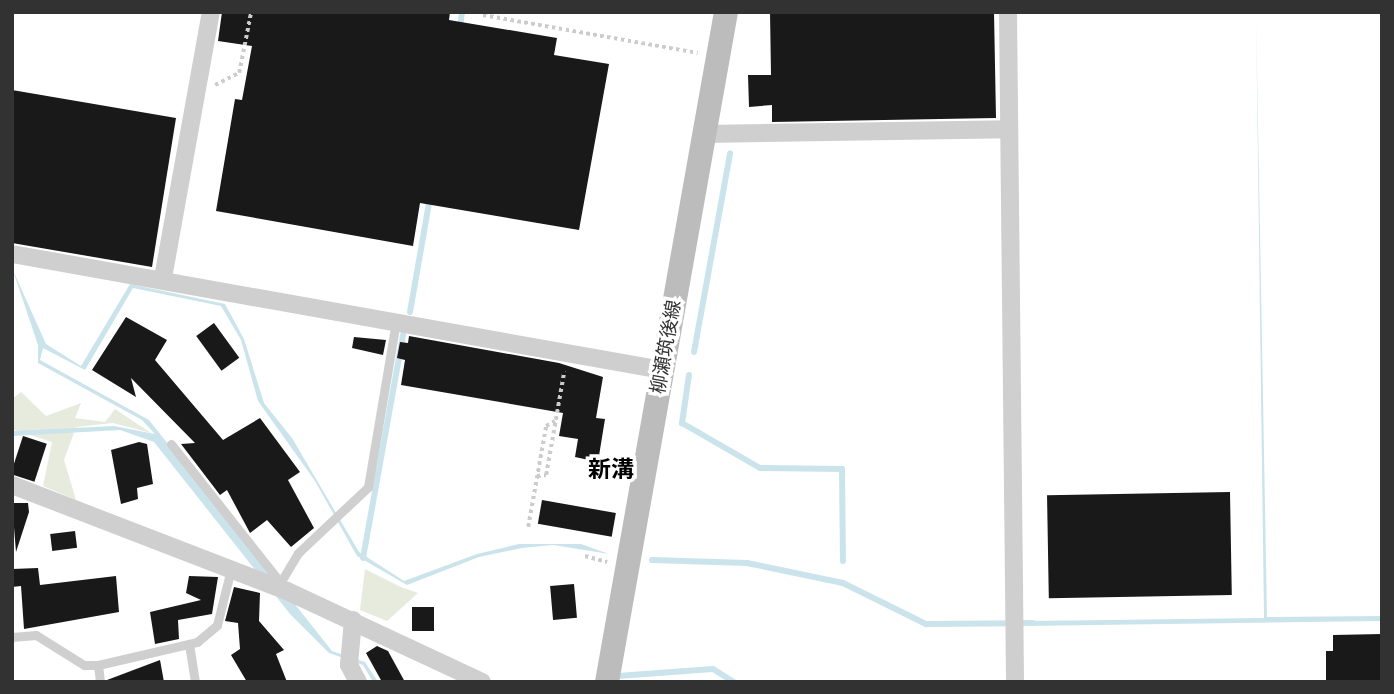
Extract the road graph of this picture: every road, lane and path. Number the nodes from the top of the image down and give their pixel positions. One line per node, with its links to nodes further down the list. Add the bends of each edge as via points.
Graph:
1 (211, 12): 7 (street)
2 (251, 12): 7 (path, via 239,74 220,84)
3 (726, 12): 9 (main road, 柳瀬筑後線)
4 (1008, 12): 8 (street)
5 (483, 15): 6 (path)
6 (701, 53)
7 (198, 86): 11 (street)
8 (1009, 130): 9 (street); 33 (street)
9 (704, 134): 14 (main road, 柳瀬筑後線)
10 (12, 254): 11 (street)
11 (163, 278): 12 (street)
12 (396, 321): 13 (street); 23 (lane, via 368,486 298,552)
13 (568, 352): 14 (street); 15 (path)
14 (662, 370): 32 (main road, 柳瀬筑後線)
15 (555, 421): 17 (path, via 546,426); 17 (path, via 546,475)
16 (171, 444): 23 (lane)
17 (537, 476): 19 (path)
18 (12, 485): 22 (street)
19 (528, 527)
20 (585, 556): 21 (path)
21 (613, 564)
22 (231, 569): 23 (street); 26 (lane, via 217,625)
23 (283, 587): 24 (street)
24 (353, 620): 30 (street, via 349,666); 31 (street)
25 (12, 637): 27 (lane, via 36,635 85,665)
26 (189, 644): 27 (lane); 29 (lane)
27 (98, 665): 28 (lane)
28 (100, 682)
29 (195, 682)
30 (358, 682)
31 (482, 682)
32 (607, 682)
33 (1015, 682)

